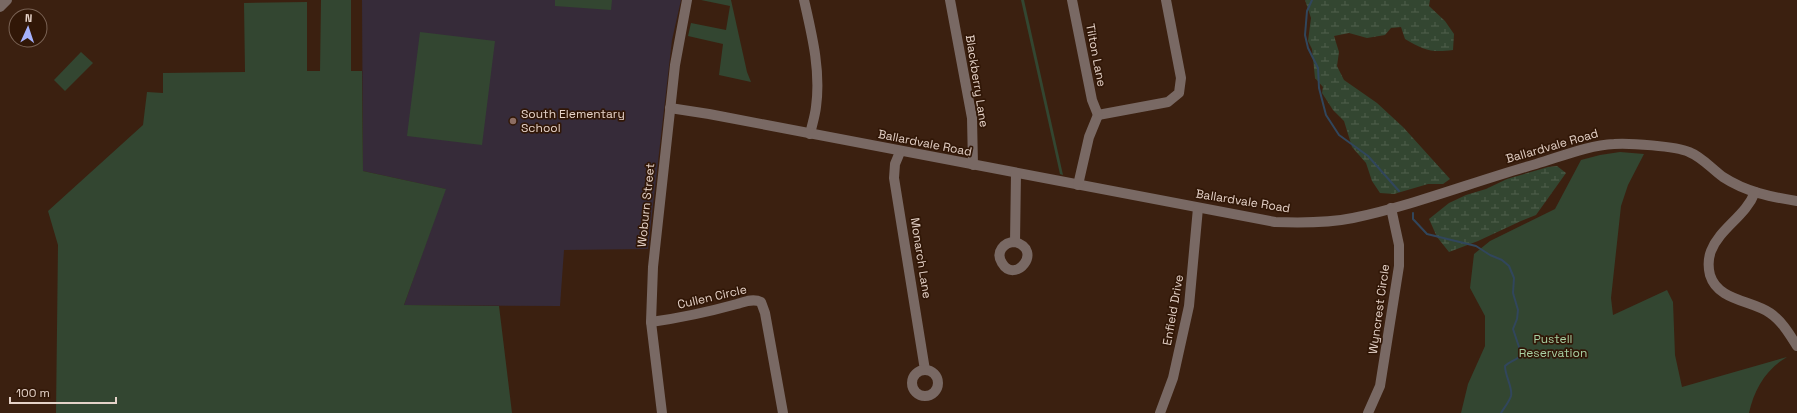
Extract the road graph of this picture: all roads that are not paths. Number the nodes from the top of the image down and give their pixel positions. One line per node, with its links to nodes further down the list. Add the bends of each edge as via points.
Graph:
1 (7, 0): 7 (street)
2 (687, 0): 8 (street, Woburn Street)
3 (804, 0): 10 (street, via 813,41 817,79 817,105)
4 (950, 0): 12 (street, Blackberry Lane, via 972,118)
5 (1072, 0): 9 (street, Tilton Lane, via 1092,100)
6 (1166, 0): 9 (street, via 1181,78 1179,93 1168,102)
7 (0, 7)
8 (670, 108): 10 (street, Ballardvale Road); 20 (street, Woburn Street, via 653,267)
9 (1098, 115): 14 (street, via 1089,137)
10 (810, 134): 11 (street, Ballardvale Road)
11 (900, 152): 12 (street, Ballardvale Road); 22 (street, Monarch Lane, via 895,164 894,178)
12 (973, 165): 13 (street, Ballardvale Road)
13 (1016, 173): 14 (street, Ballardvale Road); 19 (street)
14 (1078, 185): 17 (street, Ballardvale Road)
15 (1754, 192): 16 (street, Ballardvale Road); 18 (street, Ballardvale Road, via 1724,177 1689,152 1615,144 1592,147); 21 (street, via 1750,204 1716,242 1710,256 1710,274 1715,285 1726,294 1775,316)
16 (1797, 201)
17 (1198, 208): 18 (street, Ballardvale Road, via 1270,221 1297,223 1353,218); 25 (street, Enfield Drive, via 1190,306 1173,378)
18 (1391, 208): 26 (street, Wyncrest Circle, via 1399,245 1399,266 1380,386)
19 (1015, 242)
20 (651, 322): 23 (street, Woburn Street); 24 (street, Cullen Circle, via 746,302 761,302 766,313)
21 (1797, 346)
22 (925, 370)
23 (662, 413)
24 (783, 413)
25 (1160, 413)
26 (1368, 413)

